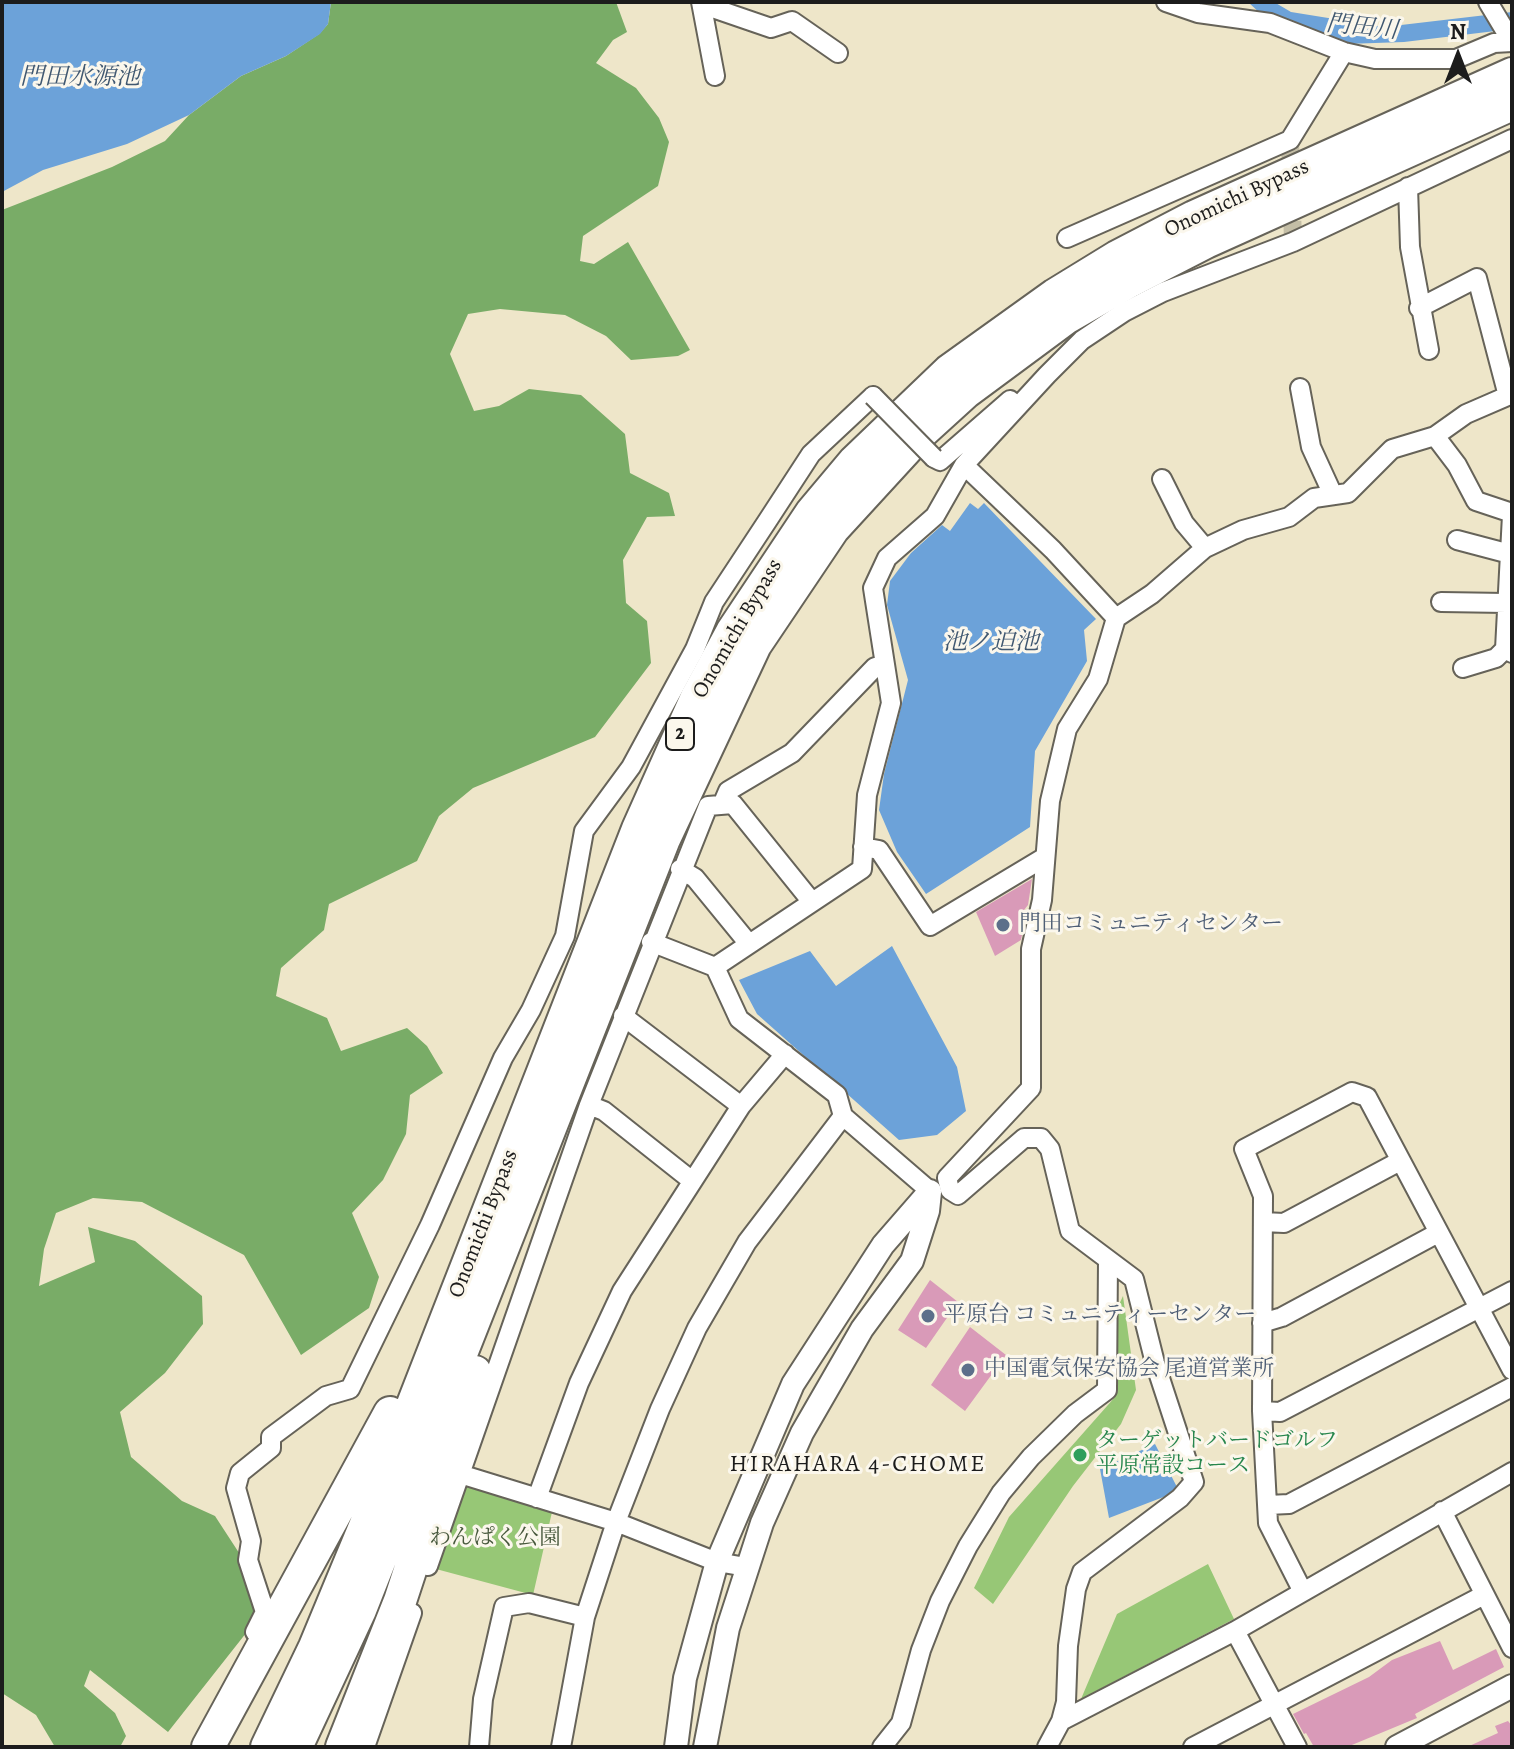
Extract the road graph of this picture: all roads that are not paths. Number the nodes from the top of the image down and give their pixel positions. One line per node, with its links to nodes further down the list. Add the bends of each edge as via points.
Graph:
1 (1166, 2): 5 (street, via 1198,13 1270,23)
2 (702, 3): 6 (street, via 771,28 792,21); 8 (street)
3 (1489, 5): 4 (street)
4 (1509, 38): 5 (street, via 1456,59 1375,59)
5 (1344, 52): 12 (street, via 1290,140)
6 (838, 53)
7 (1512, 74): 50 (highway, Onomichi Bypass / 2, via 1117,257 949,371 854,462 771,568 697,697 638,829)
8 (715, 76)
9 (1512, 104): 41 (highway, Onomichi Bypass / 2, via 1130,281 1014,355 922,432 833,529 755,645 664,839)
10 (1512, 139): 11 (street)
11 (1408, 187): 13 (street); 15 (street, via 1293,242 1124,312 1082,340)
12 (1067, 238)
13 (1419, 308): 14 (street); 17 (street, via 1477,278)
14 (1429, 350)
15 (1047, 375): 19 (street); 77 (street, bridge, via 1039,374 940,461 873,396 811,454 714,602 695,649 631,767 584,831 565,936 350,1389 326,1396 271,1437 271,1448 240,1473 236,1488 251,1541 248,1560 265,1612)
16 (1300, 388): 21 (street, via 1311,447)
17 (1510, 395): 18 (street, via 1466,414)
18 (1435, 436): 21 (street, via 1392,449 1348,493); 22 (street, via 1476,501)
19 (964, 465): 28 (street); 30 (street, via 935,516 887,558 873,588)
20 (1162, 479): 24 (street, via 1184,523)
21 (1333, 495): 24 (street, via 1314,498 1289,517)
22 (1512, 514): 25 (street)
23 (1457, 540): 25 (street)
24 (1205, 548): 28 (street)
25 (1510, 554): 27 (street)
26 (1441, 602): 27 (street)
27 (1506, 603): 29 (street)
28 (1116, 618): 34 (street, via 1108,657 1067,729 1050,801)
29 (1508, 651): 31 (street)
30 (885, 665): 32 (street, via 875,667 792,753 728,791); 33 (street, via 891,703 867,795)
31 (1463, 668)
32 (722, 805): 35 (street, via 708,806); 36 (street, via 733,804)
33 (863, 847): 34 (street, via 879,850 930,926); 36 (street, via 862,869)
34 (1045, 857): 53 (street, via 1031,949 1031,1088 947,1178 950,1190 958,1195 1024,1138 1041,1138 1050,1149 1070,1231)
35 (680, 869): 37 (street); 38 (street, via 695,878)
36 (812, 902): 38 (street)
37 (651, 942): 39 (street); 40 (street)
38 (749, 944): 39 (street)
39 (715, 967): 42 (street, via 739,1019)
40 (623, 1016): 43 (street); 44 (street)
41 (580, 1045): 80 (highway, Onomichi Bypass / 2, via 360,1610); 81 (highway, via 400,1601)
42 (785, 1054): 44 (street); 45 (street, via 837,1095)
43 (589, 1105): 47 (street, via 604,1111); 62 (street)
44 (741, 1106): 47 (street)
45 (843, 1116): 48 (street); 66 (street, via 747,1242 697,1328)
46 (1400, 1161): 49 (street, via 1284,1223); 49 (street, via 1367,1097 1352,1092 1244,1149 1263,1196); 51 (street)
47 (691, 1180): 63 (street, via 622,1291 579,1383)
48 (930, 1191): 52 (street); 54 (street)
49 (1263, 1222): 57 (street)
50 (481, 1231): 78 (highway, via 362,1469); 79 (highway, Onomichi Bypass / 2, via 333,1604)
51 (1438, 1233): 56 (street); 57 (street)
52 (883, 1245): 54 (street); 67 (street, via 793,1384)
53 (1108, 1260): 76 (street, via 1134,1279 1194,1482 1082,1572); 87 (street, via 1107,1390 1031,1457 985,1519 940,1601 901,1723)
54 (912, 1261): 68 (street, via 862,1329 802,1433)
55 (1512, 1291): 56 (street)
56 (1479, 1309): 58 (street); 60 (street, via 1280,1412)
57 (1262, 1323): 60 (street)
58 (1512, 1370)
59 (1512, 1387): 64 (street, via 1289,1504)
60 (1262, 1411): 64 (street)
61 (1512, 1472): 65 (street)
62 (460, 1474): 63 (street); 82 (street)
63 (537, 1498): 66 (street)
64 (1268, 1505): 69 (street, via 1268,1523)
65 (1442, 1511): 69 (street); 70 (street)
66 (616, 1522): 67 (street); 71 (street)
67 (717, 1562): 68 (street); 85 (street, via 685,1678)
68 (746, 1567): 86 (street, via 728,1628)
69 (1303, 1592): 72 (street)
70 (1484, 1595): 73 (street); 75 (street)
71 (585, 1617): 83 (street, via 529,1603 504,1607 483,1699); 84 (street)
72 (1235, 1631): 75 (street); 76 (street)
73 (1512, 1648)
74 (1512, 1686): 91 (street)
75 (1274, 1704): 89 (street); 90 (street)
76 (1061, 1721): 88 (street)
77 (192, 1747)
78 (208, 1747)
79 (267, 1747)
80 (296, 1747)
81 (342, 1747)
82 (365, 1747)
83 (479, 1747)
84 (561, 1747)
85 (676, 1747)
86 (705, 1747)
87 (882, 1747)
88 (1047, 1747)
89 (1193, 1747)
90 (1297, 1747)
91 (1397, 1747)

